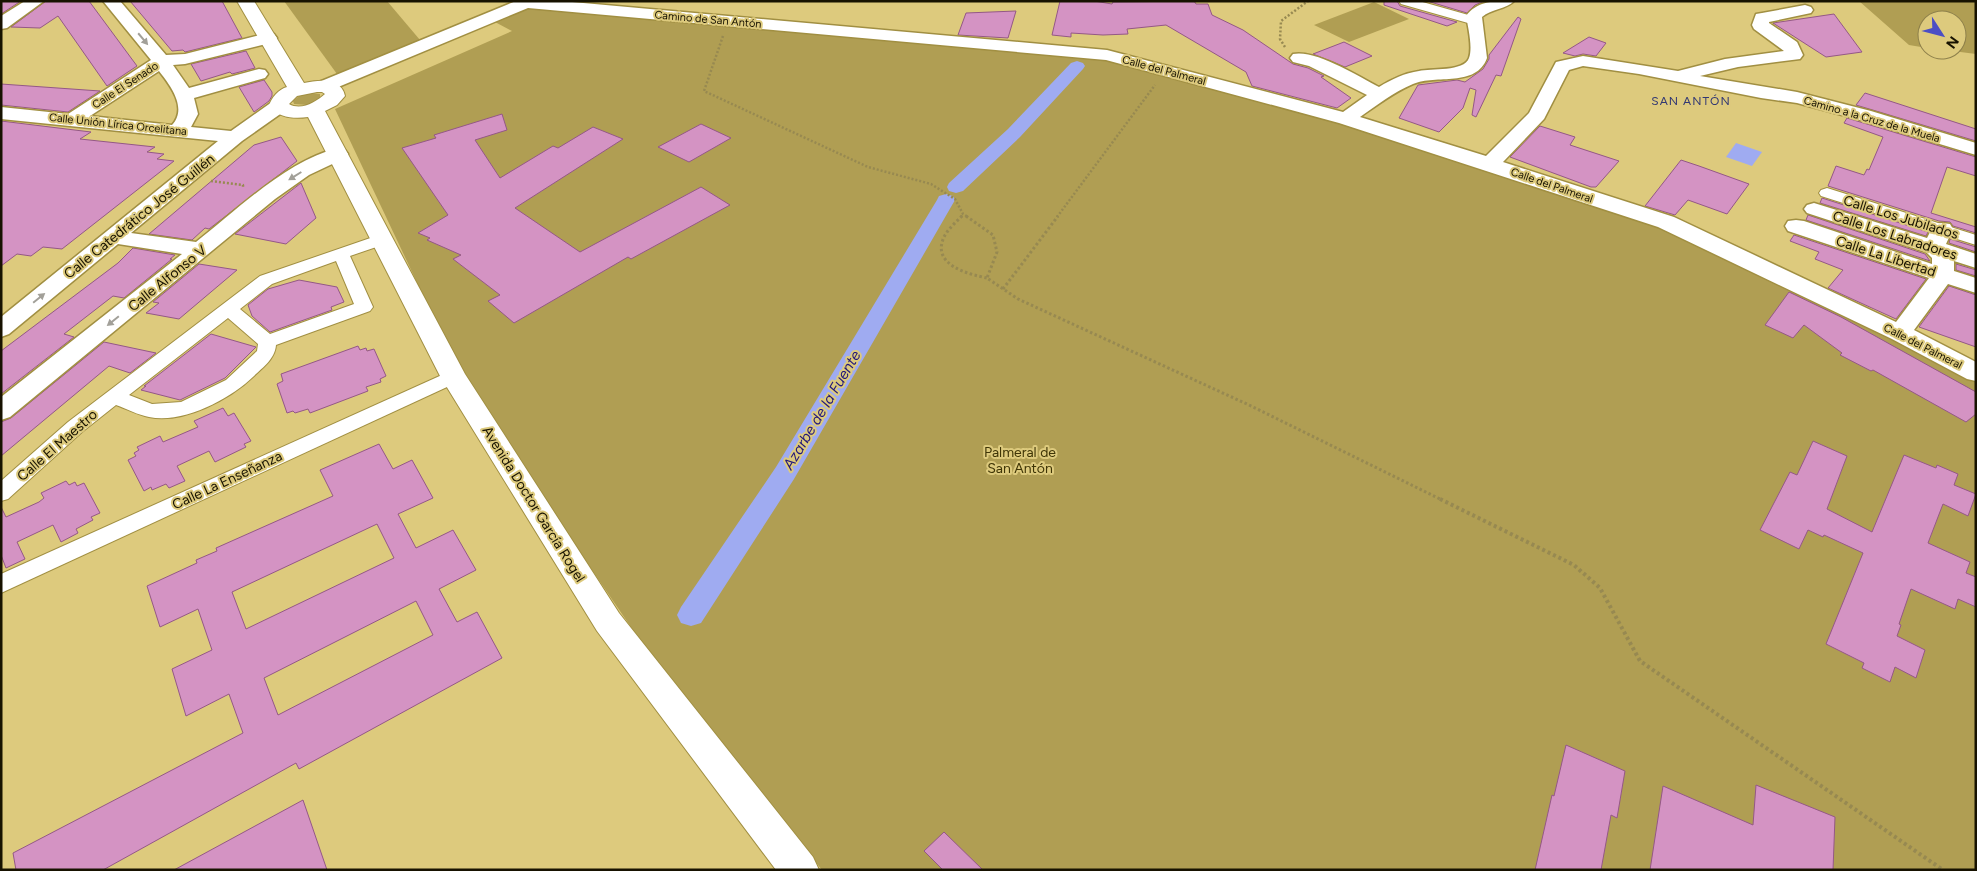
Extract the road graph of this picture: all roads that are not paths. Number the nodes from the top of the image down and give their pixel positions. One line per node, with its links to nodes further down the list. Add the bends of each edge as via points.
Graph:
1 (36, 1): 8 (street)
2 (111, 1): 12 (street, one-way to 12)
3 (245, 1): 9 (street, Avenida Doctor García Rogel)
4 (1405, 1): 7 (street)
5 (1506, 1): 7 (street, via 1478,11)
6 (1805, 10): 14 (street, Camino a la Cruz de la Muela, via 1762,18 1760,25 1791,46 1794,55 1706,67)
7 (1475, 21): 15 (street, via 1480,56 1476,63 1460,72 1417,76)
8 (1, 24)
9 (268, 38): 12 (street, Calle El Senado); 17 (street, Avenida Doctor García Rogel)
10 (1107, 54): 17 (street, Camino de San Antón, via 526,3); 20 (street, Calle del Palmeral)
11 (1299, 58): 15 (street, via 1315,62)
12 (162, 62): 16 (street); 21 (street, Calle El Senado)
13 (259, 74): 16 (street)
14 (1678, 77): 24 (street, Camino a la Cruz de la Muela, via 1797,98); 26 (street, Camino a la Cruz de la Muela, via 1583,61 1562,66 1537,115)
15 (1380, 94): 20 (street)
16 (185, 95): 22 (street, via 189,108 186,122)
17 (313, 95): 18 (street, via 283,97); 25 (street, Avenida Doctor García Rogel)
18 (279, 106): 23 (street, Calle Catedrático José Guillén)
19 (1, 113): 21 (street, Calle Unión Lírica Orcelitana)
20 (1346, 119): 26 (street, Calle del Palmeral)
21 (72, 120): 22 (street, Calle Unión Lírica Orcelitana)
22 (178, 130): 23 (street, Calle Unión Lírica Orcelitana)
23 (235, 137): 29 (street, Calle Catedrático José Guillén)
24 (1976, 149)
25 (338, 154): 31 (street, Avenida Doctor García Rogel); 33 (street, Calle Alfonso V, one-way to 33, via 302,172 268,195)
26 (1490, 164): 40 (street, Calle del Palmeral, via 1666,222)
27 (1820, 201): 30 (street, Calle Los Labradores)
28 (1796, 226): 36 (street, Calle La Libertad)
29 (113, 237): 33 (street); 39 (street, Calle Catedrático José Guillén, one-way to 29)
30 (1938, 238): 32 (street, Calle Los Jubilados); 35 (street, Calle Los Labradores); 36 (street, via 1943,256)
31 (382, 239): 34 (street, Calle El Maestro); 43 (street, Avenida Doctor García Rogel)
32 (1976, 240)
33 (202, 250): 45 (street, Calle Alfonso V, one-way to 45)
34 (341, 254): 38 (street, Calle El Maestro, via 266,280); 41 (street, via 364,307)
35 (1976, 261)
36 (1943, 275): 37 (street, Calle La Libertad); 40 (street)
37 (1976, 286)
38 (228, 308): 41 (street); 44 (street, Calle El Maestro)
39 (1, 329)
40 (1900, 333): 42 (street, Calle del Palmeral)
41 (267, 342): 44 (street, via 266,353 234,385 184,409 152,410)
42 (1976, 373)
43 (454, 376): 47 (street, Calle La Enseñanza); 48 (street, Avenida Doctor García Rogel, via 608,622)
44 (114, 396): 46 (street, Calle El Maestro)
45 (1, 411)
46 (1, 494)
47 (1, 584)
48 (800, 870)

